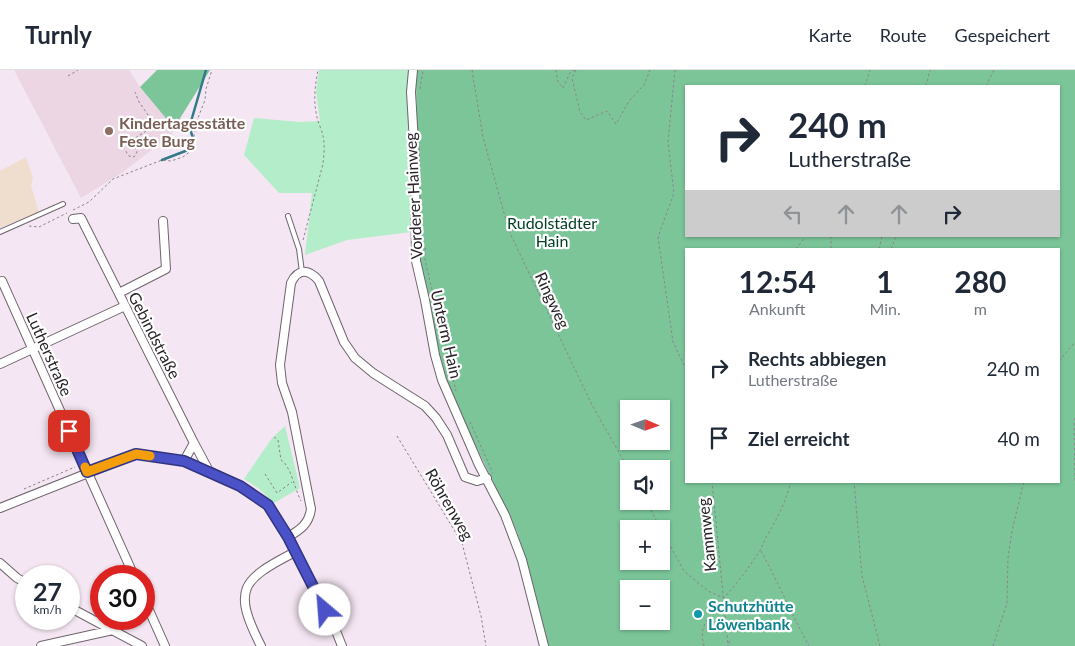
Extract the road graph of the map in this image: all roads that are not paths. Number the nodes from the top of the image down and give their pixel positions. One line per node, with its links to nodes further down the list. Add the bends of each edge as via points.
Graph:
1 (412, 70): 17 (street, Unterm Hain, via 416,261 442,380)
2 (63, 204): 6 (lane)
3 (288, 216): 7 (lane, via 299,249)
4 (73, 219): 9 (street, Gebindstraße, via 81,218)
5 (163, 221): 9 (street, via 171,270)
6 (0, 232)
7 (302, 272): 17 (street, via 319,281 344,342 355,358 425,406 446,435 465,477); 19 (street, via 291,284 280,375 292,412 311,509 304,527)
8 (2, 281): 11 (street, Lutherstraße)
9 (119, 293): 10 (street, Gebindstraße)
10 (125, 306): 11 (street); 13 (street, Gebindstraße)
11 (33, 349): 12 (street); 16 (street, Lutherstraße)
12 (0, 364)
13 (194, 443): 14 (street); 15 (street, Gebindstraße)
14 (184, 461): 15 (street); 16 (street, via 136,454)
15 (210, 471): 19 (street, via 268,505)
16 (87, 472): 18 (street); 22 (street, Lutherstraße)
17 (486, 478): 31 (street, Unterm Hain, via 522,560)
18 (0, 508)
19 (288, 537): 20 (street)
20 (295, 552): 29 (street, via 257,574 246,590 245,610); 30 (street)
21 (0, 563): 23 (street)
22 (129, 565)
23 (15, 576)
24 (155, 624): 28 (street)
25 (113, 630): 26 (street); 27 (street)
26 (41, 646)
27 (142, 646)
28 (165, 646)
29 (262, 646)
30 (342, 646)
31 (544, 646)

